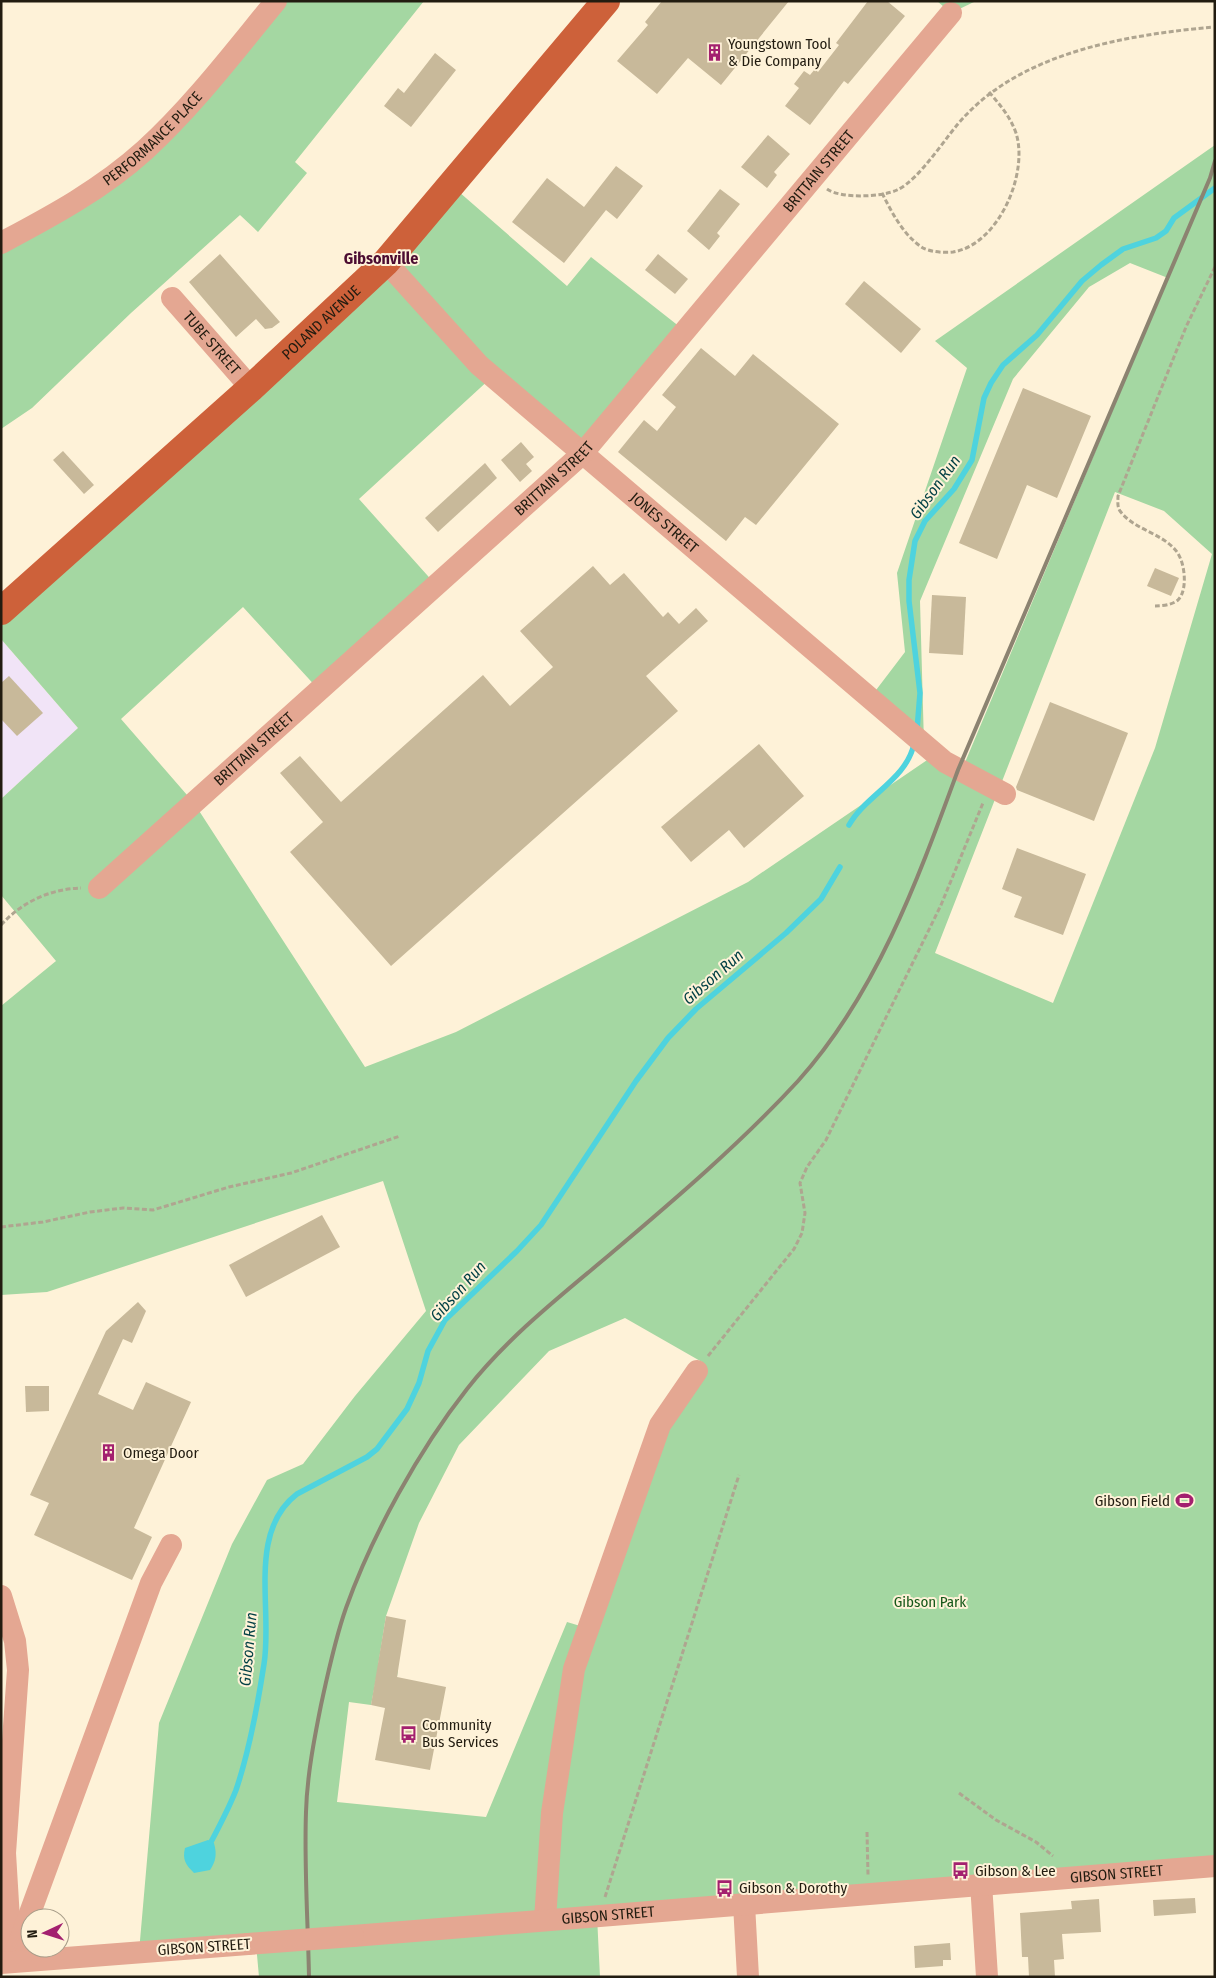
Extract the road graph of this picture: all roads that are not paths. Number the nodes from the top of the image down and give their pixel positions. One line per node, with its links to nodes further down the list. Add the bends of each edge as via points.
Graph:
1 (276, 1): 4 (street, PERFORMANCE PLACE, via 195,98 143,151 81,199)
2 (606, 1): 5 (main road, POLAND AVENUE)
3 (951, 13): 8 (street, BRITTAIN STREET)
4 (1, 243)
5 (386, 262): 7 (main road, POLAND AVENUE); 8 (street, JONES STREET, via 479,366)
6 (172, 298): 7 (street, TUBE STREET)
7 (251, 388): 9 (main road, POLAND AVENUE)
8 (582, 454): 10 (street, JONES STREET, via 920,740 958,770); 11 (street, BRITTAIN STREET)
9 (1, 611)
10 (997, 790)
11 (99, 888)
12 (697, 1371): 19 (street, via 660,1425 574,1669 552,1813)
13 (171, 1545): 20 (street, via 151,1583)
14 (1, 1596): 15 (street)
15 (6, 1631): 20 (street, via 15,1641 18,1670 5,1853)
16 (1215, 1866): 17 (street, GIBSON STREET)
17 (981, 1883): 18 (street, GIBSON STREET); 22 (street)
18 (744, 1904): 19 (street, GIBSON STREET); 21 (street)
19 (545, 1920): 20 (street, GIBSON STREET, bridge)
20 (9, 1967)
21 (748, 1977)
22 (987, 1977)

